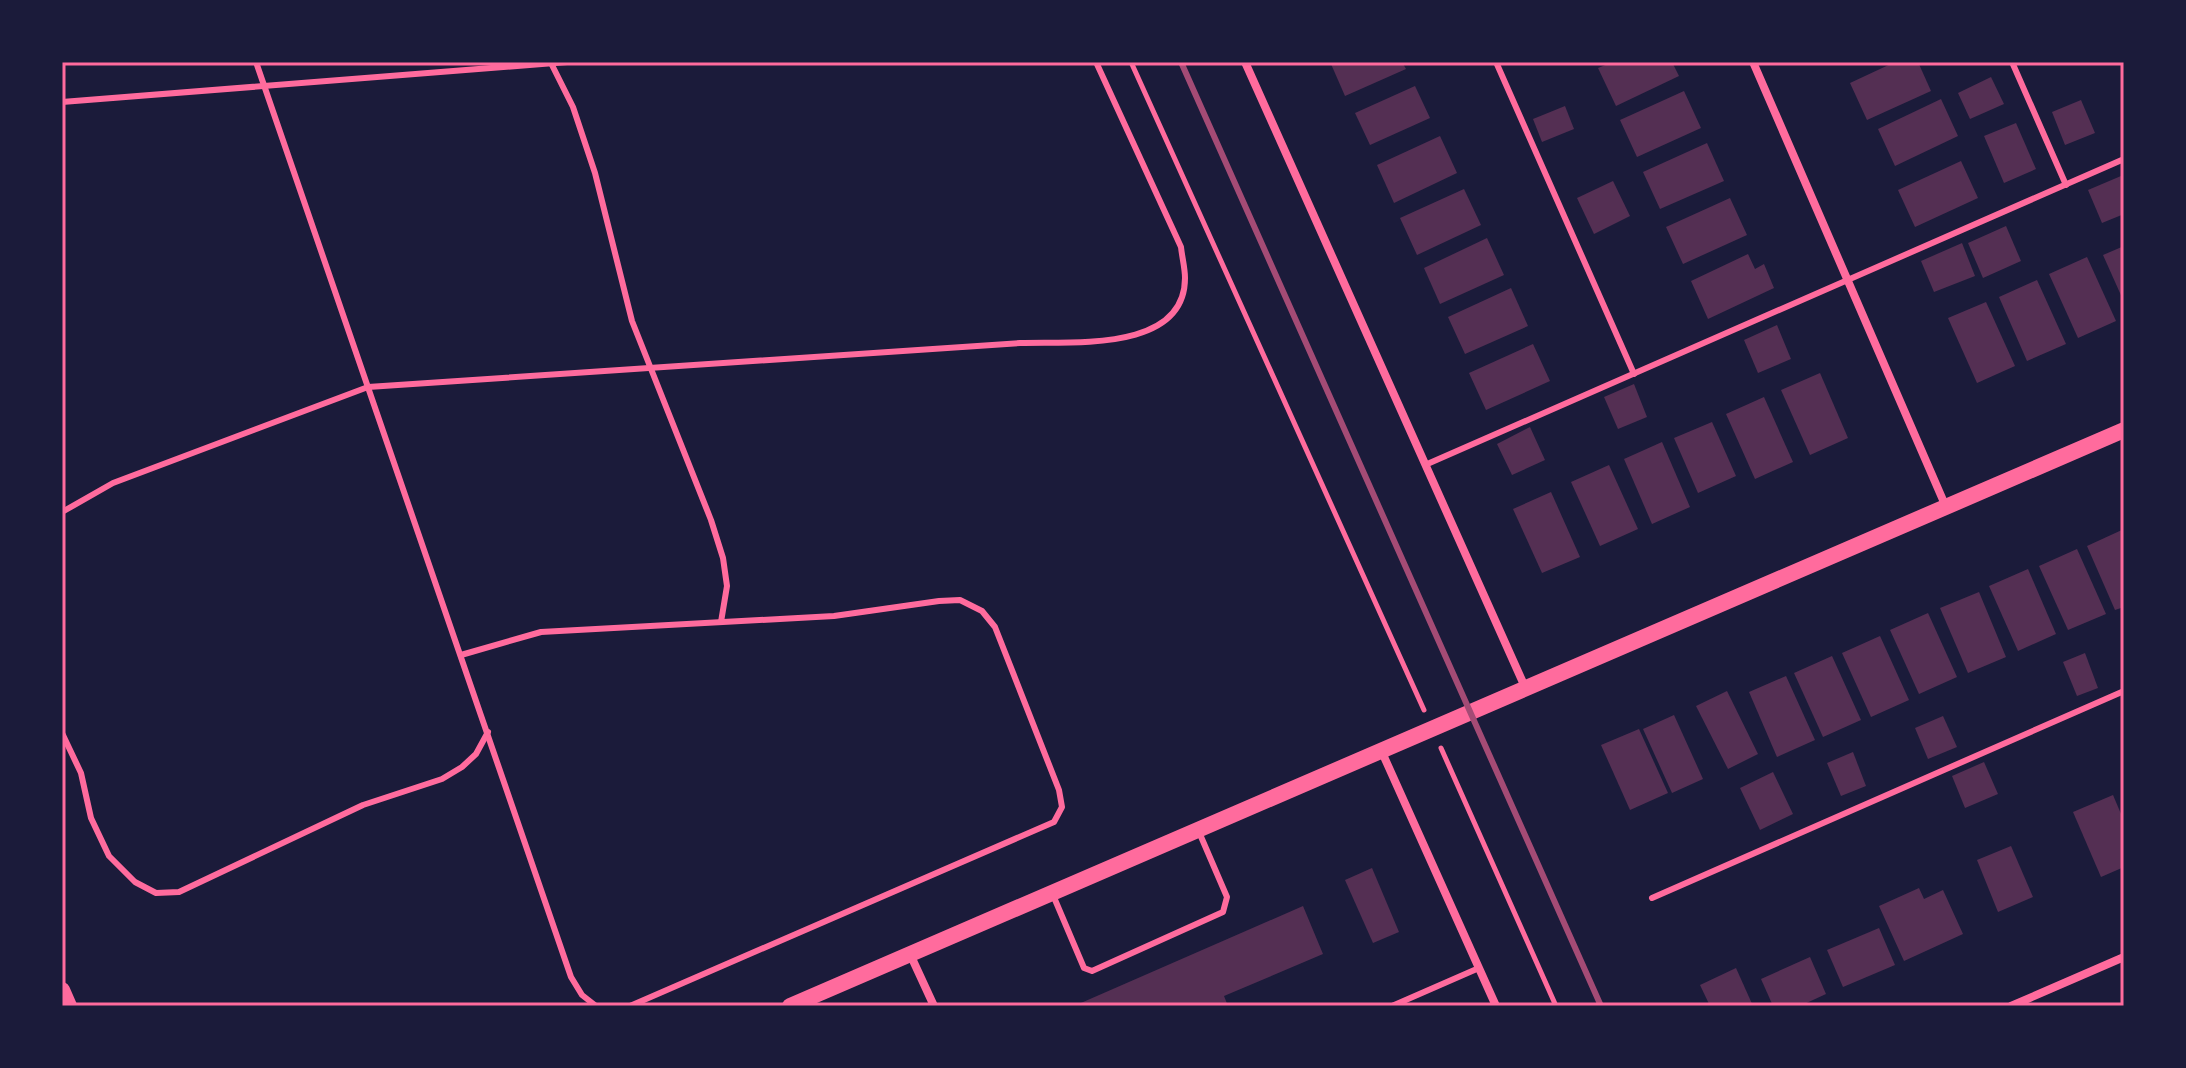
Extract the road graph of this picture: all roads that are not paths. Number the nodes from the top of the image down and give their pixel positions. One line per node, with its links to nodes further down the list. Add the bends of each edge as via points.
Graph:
1 (256, 62): 9 (lane)
2 (567, 62): 8 (lane)
3 (1096, 62): 14 (lane, via 1181,247 1181,301 1146,333)
4 (1245, 62): 18 (street)
5 (1496, 62): 15 (lane)
6 (1753, 62): 13 (street)
7 (2012, 62): 12 (lane)
8 (551, 63): 9 (lane); 14 (lane, via 573,107 595,173)
9 (264, 84): 10 (lane); 16 (lane)
10 (62, 102)
11 (2124, 159): 12 (lane)
12 (2066, 185): 13 (lane)
13 (1847, 280): 15 (lane); 19 (street)
14 (648, 368): 16 (lane); 21 (lane, via 723,558 727,586)
15 (1634, 374): 18 (lane)
16 (368, 387): 20 (lane, via 113,483); 22 (lane)
17 (2124, 430): 19 (main road)
18 (1425, 465): 23 (street)
19 (1946, 507): 23 (main road)
20 (62, 512)
21 (721, 622): 22 (lane, via 541,632); 37 (lane, via 834,616 960,600 982,611 995,627 1062,807 1054,822)
22 (461, 655): 25 (lane)
23 (1525, 687): 27 (main road)
24 (2124, 691): 30 (lane)
25 (488, 732): 26 (lane, via 476,754 442,779 363,805 179,892 156,893 135,882 109,856); 36 (lane, via 571,977)
26 (62, 733)
27 (1381, 749): 28 (main road); 33 (street)
28 (1198, 829): 29 (main road); 29 (lane, via 1227,897 1223,912 1092,971 1084,968)
29 (1052, 892): 31 (main road)
30 (1652, 898)
31 (910, 954): 38 (main road); 39 (street)
32 (2124, 957): 42 (street)
33 (1479, 968): 40 (lane); 41 (street)
34 (62, 990): 35 (main road)
35 (69, 1006)
36 (596, 1006)
37 (630, 1006)
38 (790, 1006)
39 (934, 1006)
40 (1392, 1006)
41 (1496, 1006)
42 (2011, 1006)

